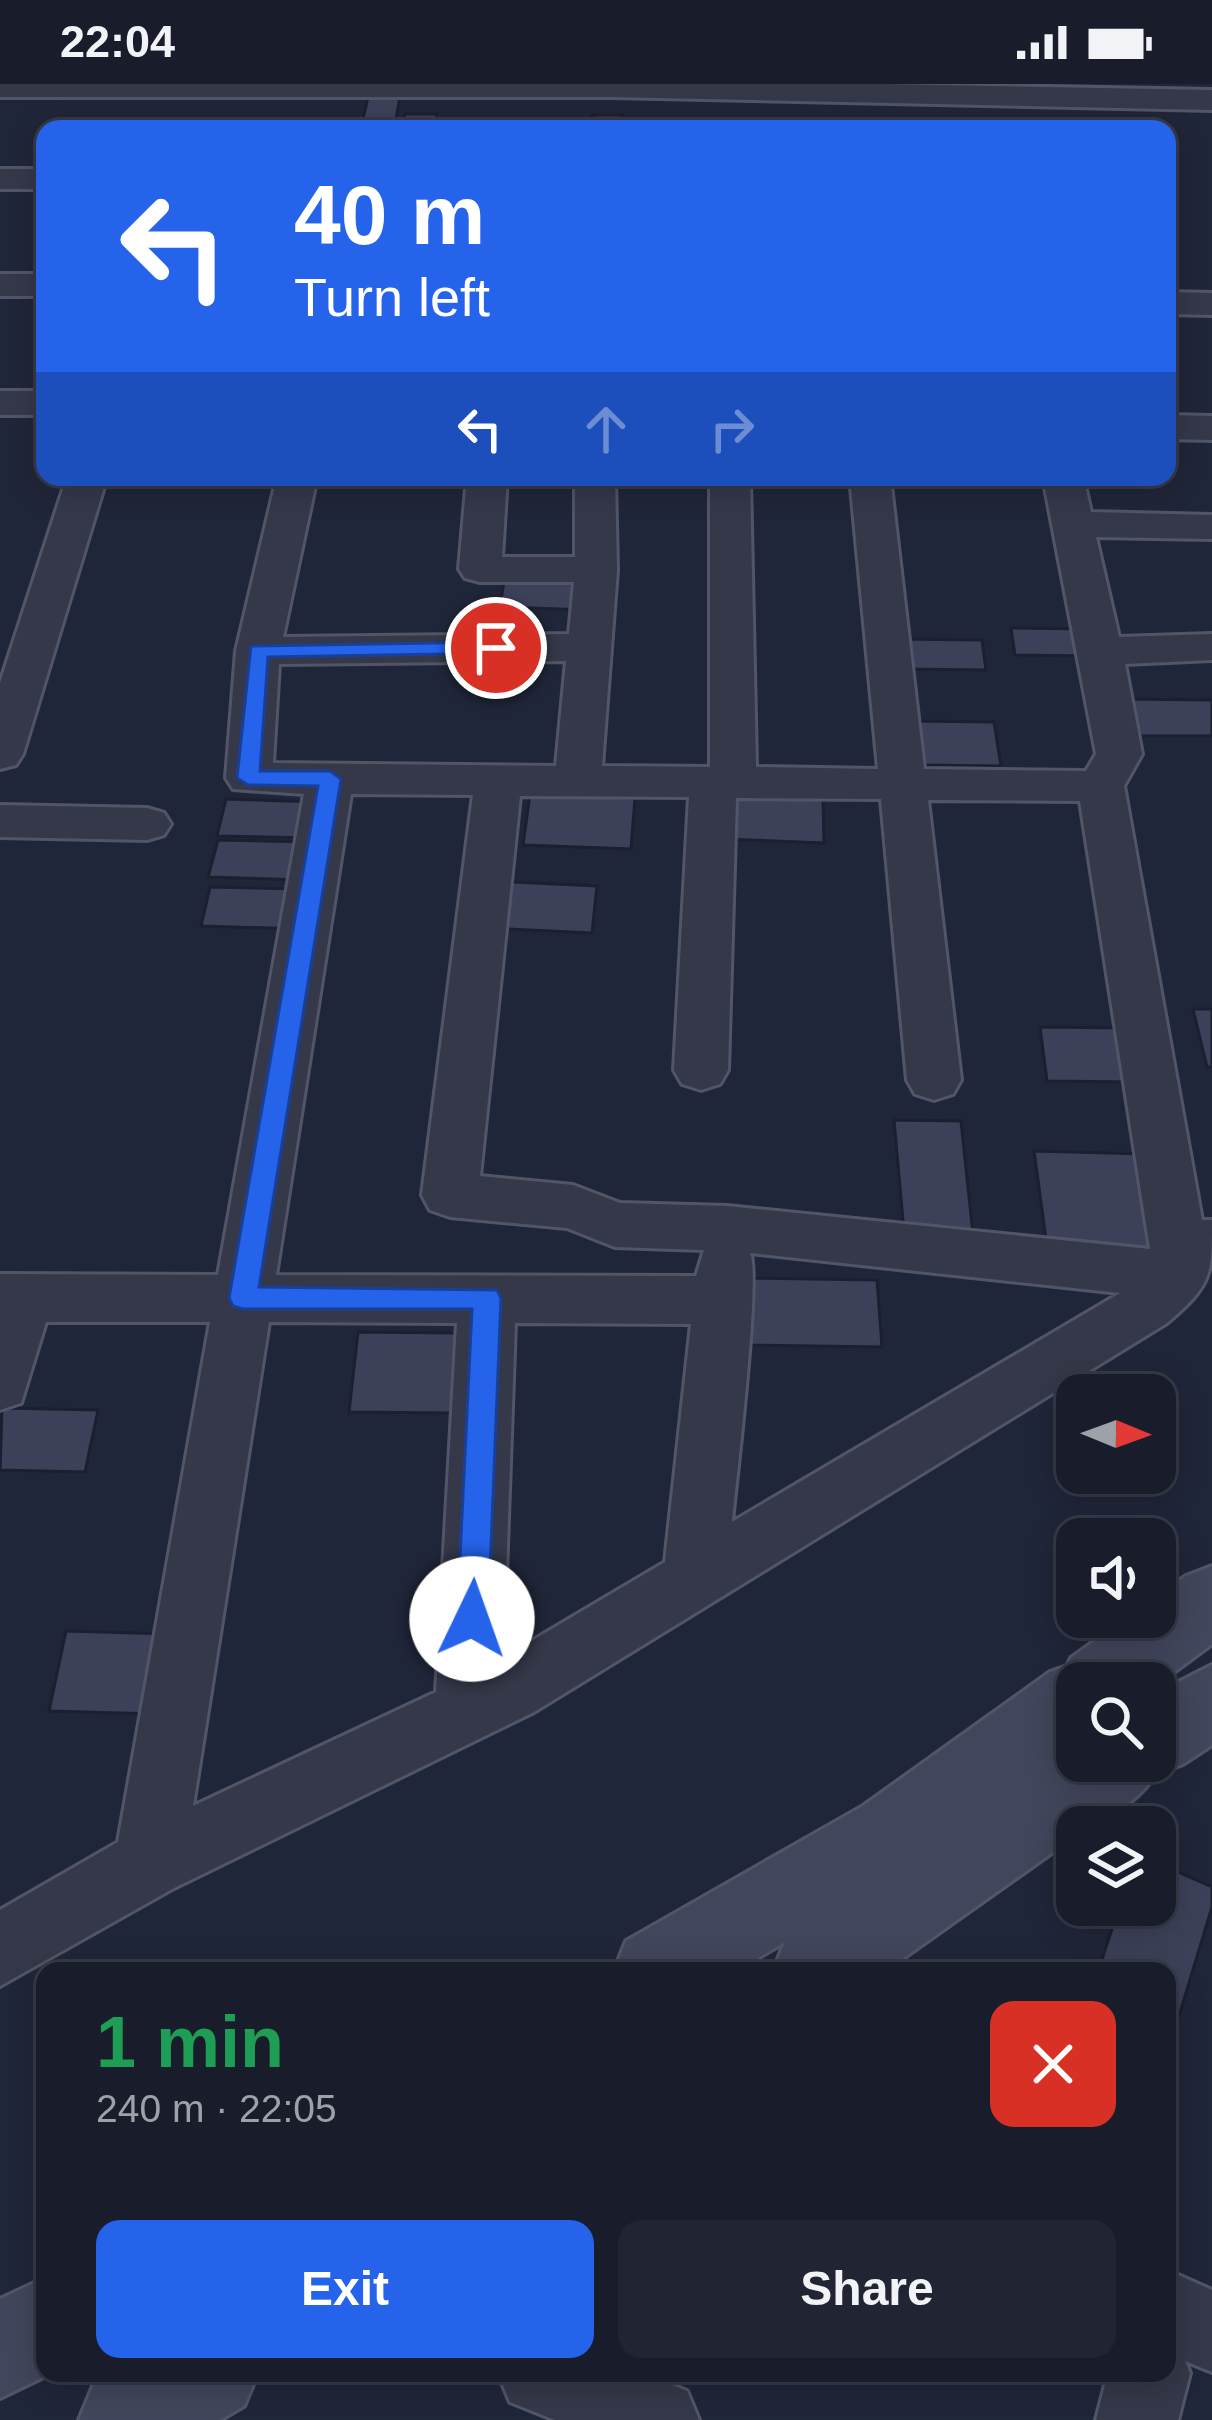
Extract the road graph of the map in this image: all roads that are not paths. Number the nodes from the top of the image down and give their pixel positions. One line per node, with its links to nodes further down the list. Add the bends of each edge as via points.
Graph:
1 (211, 85): 2 (street); 3 (street); 6 (street)
2 (0, 88)
3 (831, 92): 4 (street); 7 (street)
4 (1018, 95): 5 (street); 8 (street)
5 (1212, 100)
6 (201, 120)
7 (834, 120)
8 (1024, 120)
9 (0, 178): 10 (street)
10 (36, 179)
11 (0, 285): 12 (street)
12 (36, 285)
13 (1176, 303): 14 (street)
14 (1212, 304)
15 (0, 403): 16 (street)
16 (36, 404)
17 (1176, 427): 18 (street)
18 (1212, 428)
19 (84, 486): 32 (street)
20 (295, 486): 30 (street)
21 (486, 486): 27 (street, via 480,569)
22 (595, 486): 27 (street)
23 (730, 486): 36 (street)
24 (872, 486): 37 (street)
25 (1068, 500): 26 (street); 31 (street)
26 (1212, 527)
27 (596, 570): 28 (street)
28 (591, 647): 30 (street); 35 (street)
29 (1212, 647): 31 (street)
30 (258, 651): 33 (street, via 248,778)
31 (1100, 651): 38 (street, via 1119,754)
32 (0, 754)
33 (330, 779): 34 (street); 46 (street)
34 (498, 779): 35 (street); 43 (street, via 449,1195 573,1207 615,1225)
35 (578, 780): 36 (street)
36 (723, 781): 37 (street); 41 (street)
37 (904, 782): 38 (street); 42 (street)
38 (1101, 786): 44 (street)
39 (0, 821): 40 (street)
40 (147, 824)
41 (701, 1070)
42 (934, 1080)
43 (727, 1228): 44 (street); 48 (street)
44 (1190, 1253): 50 (street, via 1146,1306)
45 (11, 1298): 46 (street); 49 (street)
46 (243, 1298): 47 (street); 58 (street)
47 (487, 1298): 48 (street); 54 (street)
48 (725, 1300): 50 (street)
49 (0, 1385)
50 (695, 1579): 54 (street)
51 (1212, 1600): 52 (street)
52 (1127, 1662)
53 (1212, 1701): 56 (street)
54 (468, 1711): 58 (street)
55 (1056, 1713): 60 (street, via 892,1834)
56 (1176, 1724)
57 (1088, 1782): 61 (street)
58 (149, 1863): 59 (street)
59 (0, 1950)
60 (672, 1962)
61 (828, 1962)
62 (1176, 2314): 64 (street)
63 (36, 2330): 65 (street)
64 (1212, 2332)
65 (0, 2351)
66 (196, 2382): 69 (street)
67 (562, 2382): 70 (street)
68 (1147, 2382): 71 (street)
69 (127, 2420)
70 (658, 2420)
71 (1137, 2420)

